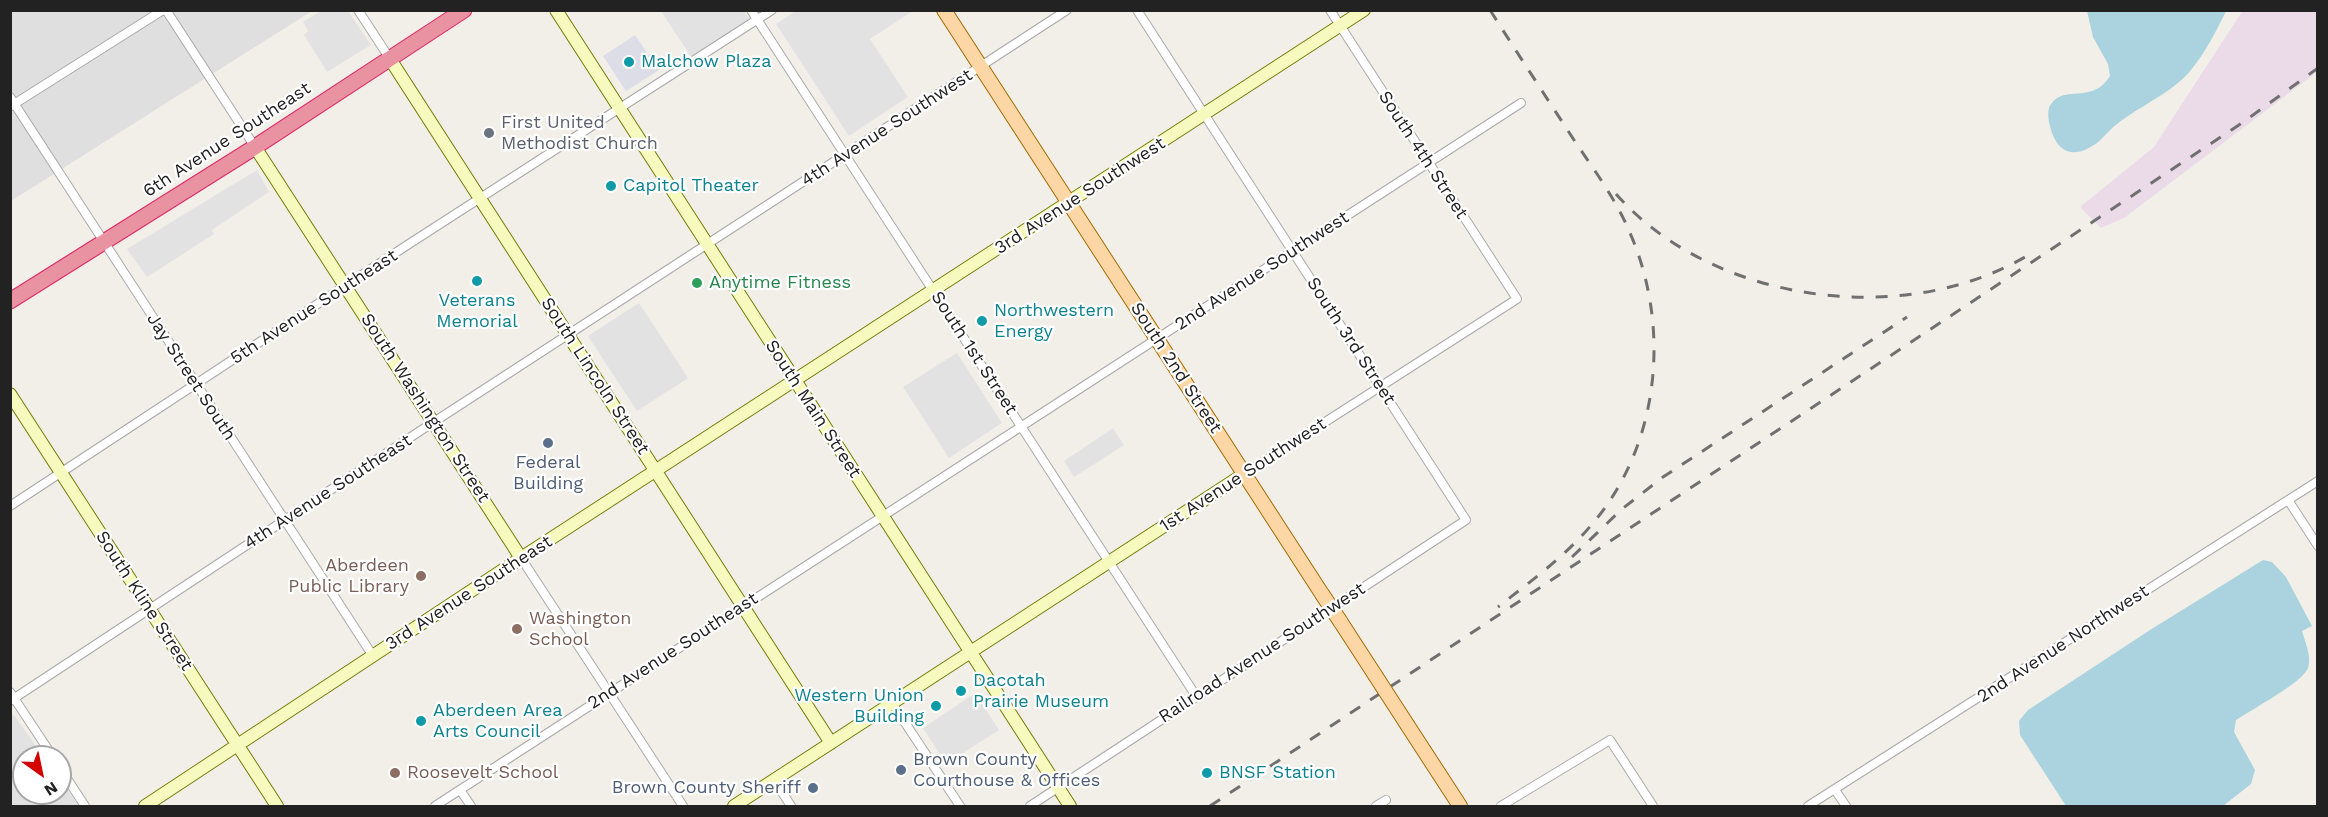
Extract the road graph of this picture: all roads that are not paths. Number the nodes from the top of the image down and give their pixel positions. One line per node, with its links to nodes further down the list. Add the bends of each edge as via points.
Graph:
1 (164, 10): 16 (street); 20 (street, South Washington Street)
2 (358, 10): 14 (street, South Lincoln Street)
3 (464, 10): 14 (highway, 6th Avenue Southeast)
4 (556, 10): 18 (street, South Main Street)
5 (751, 10): 12 (street, South 1st Street)
6 (772, 10): 12 (street, 5th Avenue Southeast)
7 (944, 10): 15 (main road, South 2nd Street)
8 (1067, 10): 15 (street, 4th Avenue Southwest)
9 (1137, 10): 19 (street, South 3rd Street)
10 (1330, 10): 13 (street, South 4th Street)
11 (1364, 10): 13 (street, 3rd Avenue Southwest)
12 (757, 20): 18 (street, 5th Avenue Southeast); 21 (street, South 1st Street)
13 (1340, 26): 19 (street, 3rd Avenue Southwest); 22 (street, South 4th Street)
14 (390, 59): 20 (highway, 6th Avenue Southeast); 23 (street, South Lincoln Street)
15 (980, 66): 21 (street, 4th Avenue Southwest); 24 (main road, South 2nd Street)
16 (12, 102): 25 (street, Jay Street South)
17 (1521, 103): 22 (street, 2nd Avenue Southwest)
18 (618, 108): 23 (street, 5th Avenue Southeast); 26 (street, South Main Street)
19 (1205, 115): 24 (street, 3rd Avenue Southwest); 27 (street, South 3rd Street)
20 (255, 147): 25 (highway, 6th Avenue Southeast); 28 (street, South Washington Street)
21 (845, 155): 26 (street, 4th Avenue Southwest); 29 (street, South 1st Street)
22 (1428, 164): 27 (street, 2nd Avenue Southwest); 30 (street, South 4th Street)
23 (480, 198): 28 (street, 5th Avenue Southeast); 32 (street, South Lincoln Street)
24 (1069, 204): 29 (street, 3rd Avenue Southwest); 33 (main road, South 2nd Street)
25 (105, 242): 31 (highway, 6th Avenue Southeast); 35 (street, Jay Street South)
26 (707, 244): 32 (street, 4th Avenue Southeast); 34 (street, South Main Street)
27 (1292, 251): 33 (street, 2nd Avenue Southwest); 36 (street, South 3rd Street)
28 (346, 285): 35 (street, 5th Avenue Southeast); 38 (street, South Washington Street)
29 (933, 292): 34 (street, 3rd Avenue Southwest); 39 (street, South 1st Street)
30 (1517, 299): 36 (street, 1st Avenue Southwest)
31 (10, 301)
32 (568, 335): 38 (street, 4th Avenue Southeast); 40 (street, South Lincoln Street)
33 (1157, 338): 39 (street, 2nd Avenue Southwest); 42 (main road, South 2nd Street)
34 (795, 381): 40 (street, 3rd Avenue Southeast); 46 (street, South Main Street)
35 (196, 385): 41 (street, 5th Avenue Southeast); 47 (street, Jay Street South)
36 (1380, 386): 42 (street, 1st Avenue Southwest); 48 (street, South 3rd Street)
37 (10, 394): 41 (street, South Kline Street)
38 (434, 422): 47 (street, 4th Avenue Southeast); 50 (street, South Washington Street)
39 (1021, 426): 46 (street, 2nd Avenue Southwest); 51 (street, South 1st Street)
40 (656, 471): 50 (street, 3rd Avenue Southeast); 52 (street, South Lincoln Street)
41 (61, 473): 45 (street, 5th Avenue Southeast); 53 (street, South Kline Street)
42 (1244, 474): 51 (street, 1st Avenue Southwest); 81 (main road, South 2nd Street, bridge)
43 (2318, 481): 44 (street, 2nd Avenue Northwest)
44 (2288, 500): 49 (street); 67 (street, 2nd Avenue Northwest)
45 (10, 506)
46 (882, 516): 52 (street, 2nd Avenue Southeast); 54 (street, South Main Street)
47 (284, 520): 53 (street, 4th Avenue Southeast); 55 (street, Jay Street South)
48 (1466, 520): 57 (street, Railroad Avenue Southwest)
49 (2318, 546)
50 (521, 558): 55 (street, 3rd Avenue Southeast); 56 (street, South Washington Street)
51 (1108, 562): 54 (street, 1st Avenue Southwest); 57 (street, South 1st Street)
52 (744, 606): 56 (street, 2nd Avenue Southeast); 60 (street, South Lincoln Street)
53 (149, 610): 58 (street, 4th Avenue Southeast); 62 (street, South Kline Street)
54 (970, 652): 59 (street, 1st Avenue Southwest); 65 (street, South Main Street)
55 (373, 656): 62 (street, 3rd Avenue Southeast)
56 (609, 692): 66 (street, 2nd Avenue Southeast); 74 (street, South Washington Street)
57 (1196, 696): 65 (street, Railroad Avenue Southwest)
58 (12, 697): 61 (street)
59 (892, 703): 60 (street, 1st Avenue Southwest); 77 (street)
60 (831, 743): 63 (street, 1st Avenue Southwest)
61 (45, 745)
62 (237, 745): 70 (street, 3rd Avenue Southeast); 71 (street, South Kline Street)
63 (774, 780): 75 (street, 1st Avenue Southwest); 76 (street)
64 (72, 787): 69 (street)
65 (1058, 788): 78 (street, Railroad Avenue Southwest); 79 (street, South Main Street)
66 (460, 790): 72 (street, 2nd Avenue Southeast); 73 (street)
67 (1835, 790): 84 (street, 2nd Avenue Northwest); 85 (street)
68 (1386, 800): 80 (street)
69 (85, 807)
70 (145, 807)
71 (277, 807)
72 (435, 807)
73 (471, 807)
74 (683, 807)
75 (734, 807)
76 (792, 807)
77 (960, 807)
78 (1030, 807)
79 (1070, 807)
80 (1376, 807)
81 (1460, 807)
82 (1501, 807): 83 (street, via 1610,740)
83 (1653, 807)
84 (1808, 807)
85 (1846, 807)

